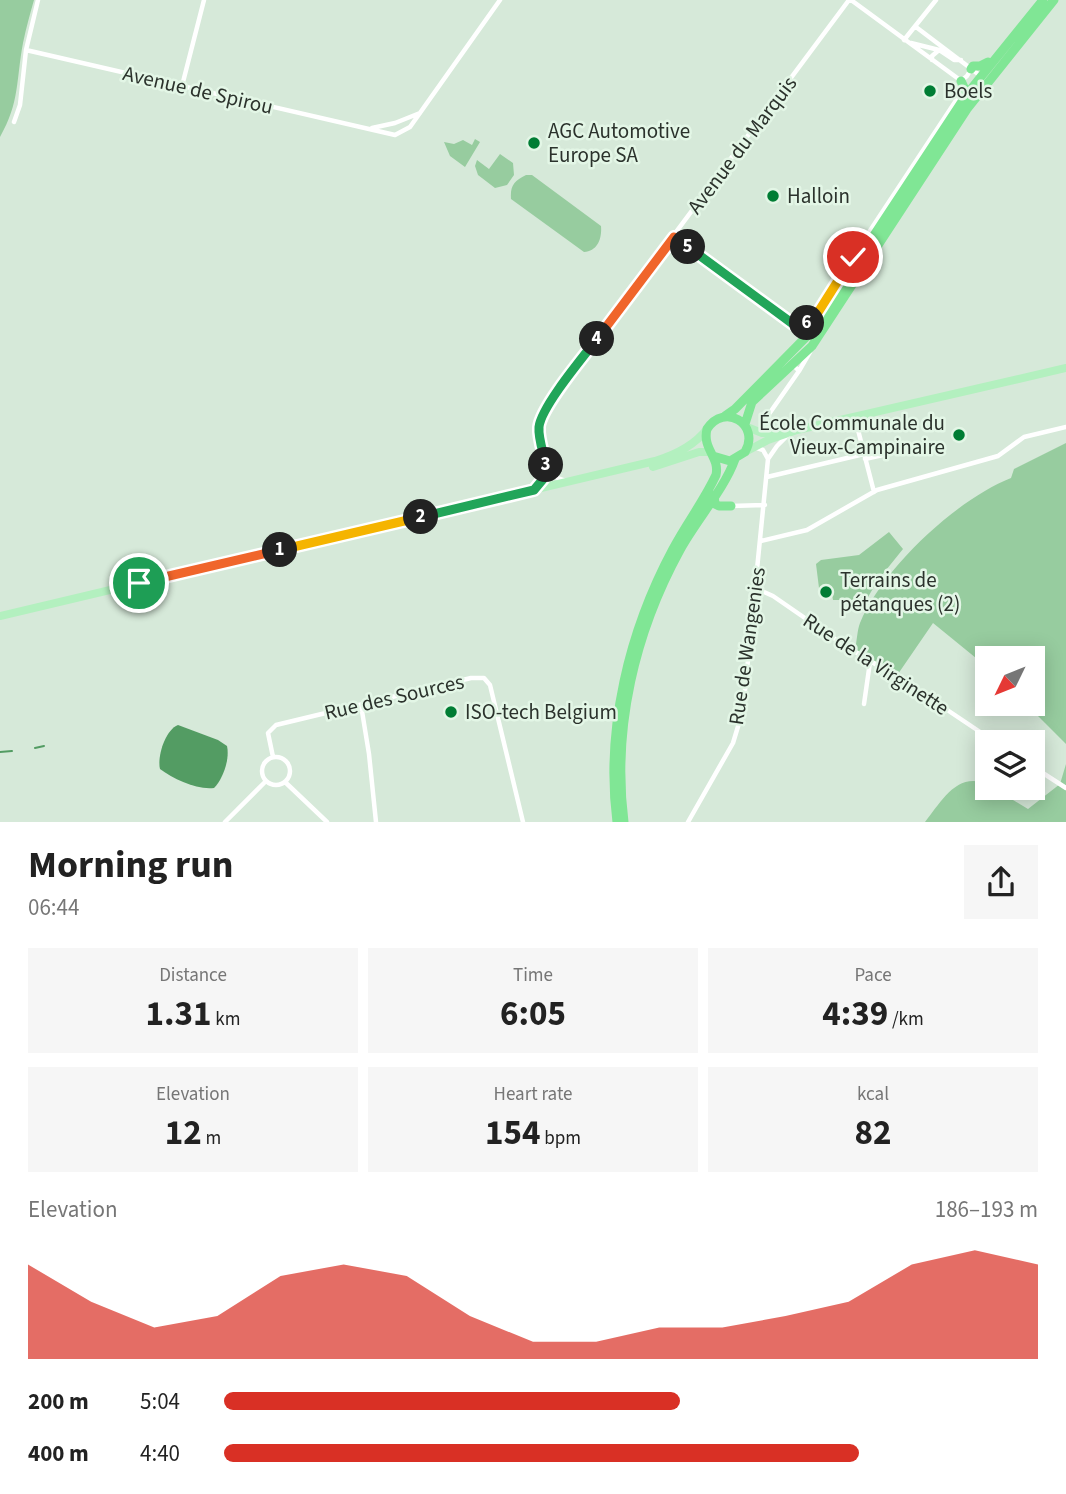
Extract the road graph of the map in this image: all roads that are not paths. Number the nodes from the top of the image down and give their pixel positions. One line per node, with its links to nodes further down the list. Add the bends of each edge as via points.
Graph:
1 (38, 0): 13 (street)
2 (204, 0): 21 (street)
3 (500, 0): 23 (street, Avenue de Spirou)
4 (850, 0): 11 (street); 26 (street, Avenue du Marquis)
5 (936, 0): 10 (street)
6 (1043, 0): 12 (highway)
7 (1054, 0): 9 (highway)
8 (1060, 0): 9 (highway)
9 (1037, 21): 12 (highway)
10 (916, 27): 11 (street); 16 (street)
11 (904, 40): 14 (street); 15 (street)
12 (1013, 42): 17 (highway); 19 (highway)
13 (26, 50): 21 (street, Avenue de Spirou); 24 (street, via 20,105)
14 (939, 50): 15 (street); 16 (street)
15 (932, 60): 20 (street)
16 (961, 60): 18 (street)
17 (993, 60): 18 (highway); 19 (highway)
18 (971, 69): 19 (street); 20 (street)
19 (984, 78): 22 (highway); 27 (highway)
20 (961, 80): 22 (highway); 26 (street, via 955,102 809,323 793,324)
21 (182, 86): 25 (street, Avenue de Spirou)
22 (967, 94): 30 (highway, via 809,334)
23 (421, 113): 25 (street, Avenue de Spirou); 25 (street, Avenue de Spirou, via 410,127 395,135)
24 (13, 122)
25 (370, 129)
26 (674, 237): 42 (street, Avenue du Marquis, via 559,389 541,421)
27 (796, 368): 29 (street); 31 (highway, via 752,402)
28 (1066, 368): 35 (main road)
29 (769, 414)
30 (725, 416): 31 (highway); 34 (highway)
31 (746, 426): 35 (main road, via 762,433); 37 (highway, via 750,437)
32 (858, 426): 39 (street)
33 (1066, 427): 46 (street, via 1024,437 998,456)
34 (707, 429): 38 (highway, via 705,439); 44 (main road, via 669,456)
35 (793, 432): 37 (main road); 41 (street)
36 (914, 448): 39 (street)
37 (745, 452): 40 (highway); 41 (street, via 758,448)
38 (711, 454): 40 (highway); 48 (main road, via 699,452 662,465); 67 (highway, via 718,467 716,475 659,577 629,659 613,769)
39 (865, 456): 43 (street); 46 (street)
40 (735, 459): 47 (highway)
41 (768, 459): 43 (street, Rue de Wangenies)
42 (547, 468): 44 (street, via 555,477); 45 (street)
43 (767, 477): 49 (street, Rue de Wangenies)
44 (571, 481): 45 (main road)
45 (534, 490): 48 (main road)
46 (874, 492): 51 (street, via 807,530)
47 (714, 495): 50 (highway, via 715,504); 68 (highway, via 665,580 635,660 623,728)
48 (496, 502): 53 (main road)
49 (765, 505): 50 (street); 51 (street, Rue de Wangenies)
50 (732, 506)
51 (761, 541): 52 (street, Rue de Wangenies)
52 (755, 588): 54 (street, Rue de la Virginette, via 774,596); 69 (street, Rue de Wangenies, via 743,710 733,743)
53 (0, 619)
54 (870, 662): 55 (street); 57 (street, Rue de la Virginette)
55 (864, 704)
56 (361, 705): 58 (street, Rue des Sources, via 276,725 268,733); 65 (street); 66 (street, Rue des Sources, via 484,678 490,685)
57 (977, 730)
58 (273, 757): 60 (street, via 263,765); 61 (street, via 288,765)
59 (1045, 774): 62 (street)
60 (266, 781): 61 (street); 63 (street)
61 (285, 782): 64 (street)
62 (1066, 788)
63 (225, 822)
64 (327, 822)
65 (376, 822)
66 (523, 822)
67 (617, 822)
68 (624, 822)
69 (688, 822)

